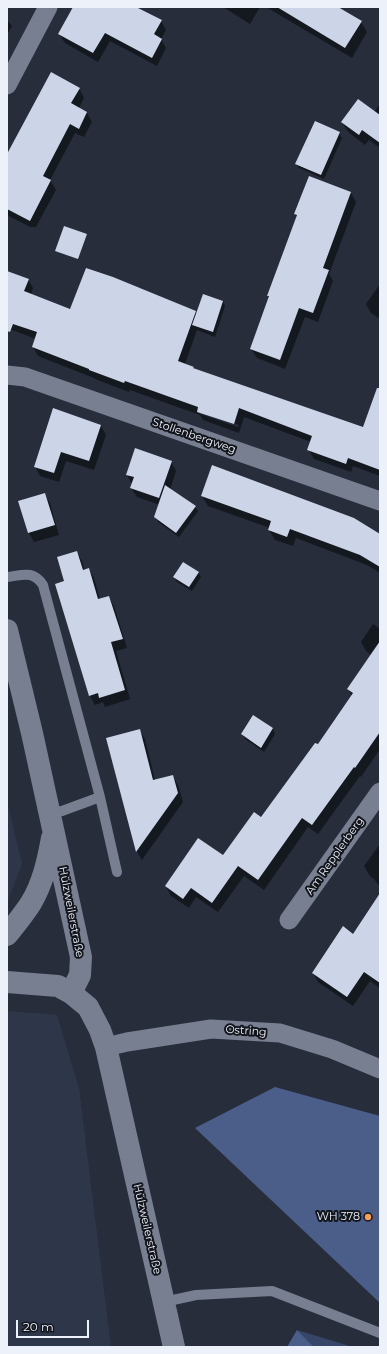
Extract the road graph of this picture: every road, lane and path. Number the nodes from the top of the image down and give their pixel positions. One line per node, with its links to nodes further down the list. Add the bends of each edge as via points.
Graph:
1 (48, 7): 2 (street)
2 (7, 85)
3 (7, 375): 4 (street, Stollenbergweg, via 25,376)
4 (380, 501)
5 (7, 577): 8 (lane, via 31,574 43,585)
6 (7, 630): 9 (street, Hülzweilerstraße)
7 (380, 792): 11 (street, Am Repplerberg)
8 (100, 797): 9 (lane, via 62,811); 10 (lane)
9 (52, 822): 12 (street, via 45,870 31,902); 14 (street, Hülzweilerstraße, via 81,957 80,975)
10 (117, 872)
11 (289, 920)
12 (7, 935)
13 (7, 982): 14 (street, via 58,986)
14 (71, 993): 15 (street, Hülzweilerstraße, via 88,1007)
15 (106, 1047): 16 (street, Ostring, via 211,1029 280,1033 332,1049); 17 (street, Hülzweilerstraße)
16 (380, 1069)
17 (164, 1302): 18 (lane, via 196,1295 272,1291); 19 (street, Hülzweilerstraße)
18 (380, 1333)
19 (174, 1347)

